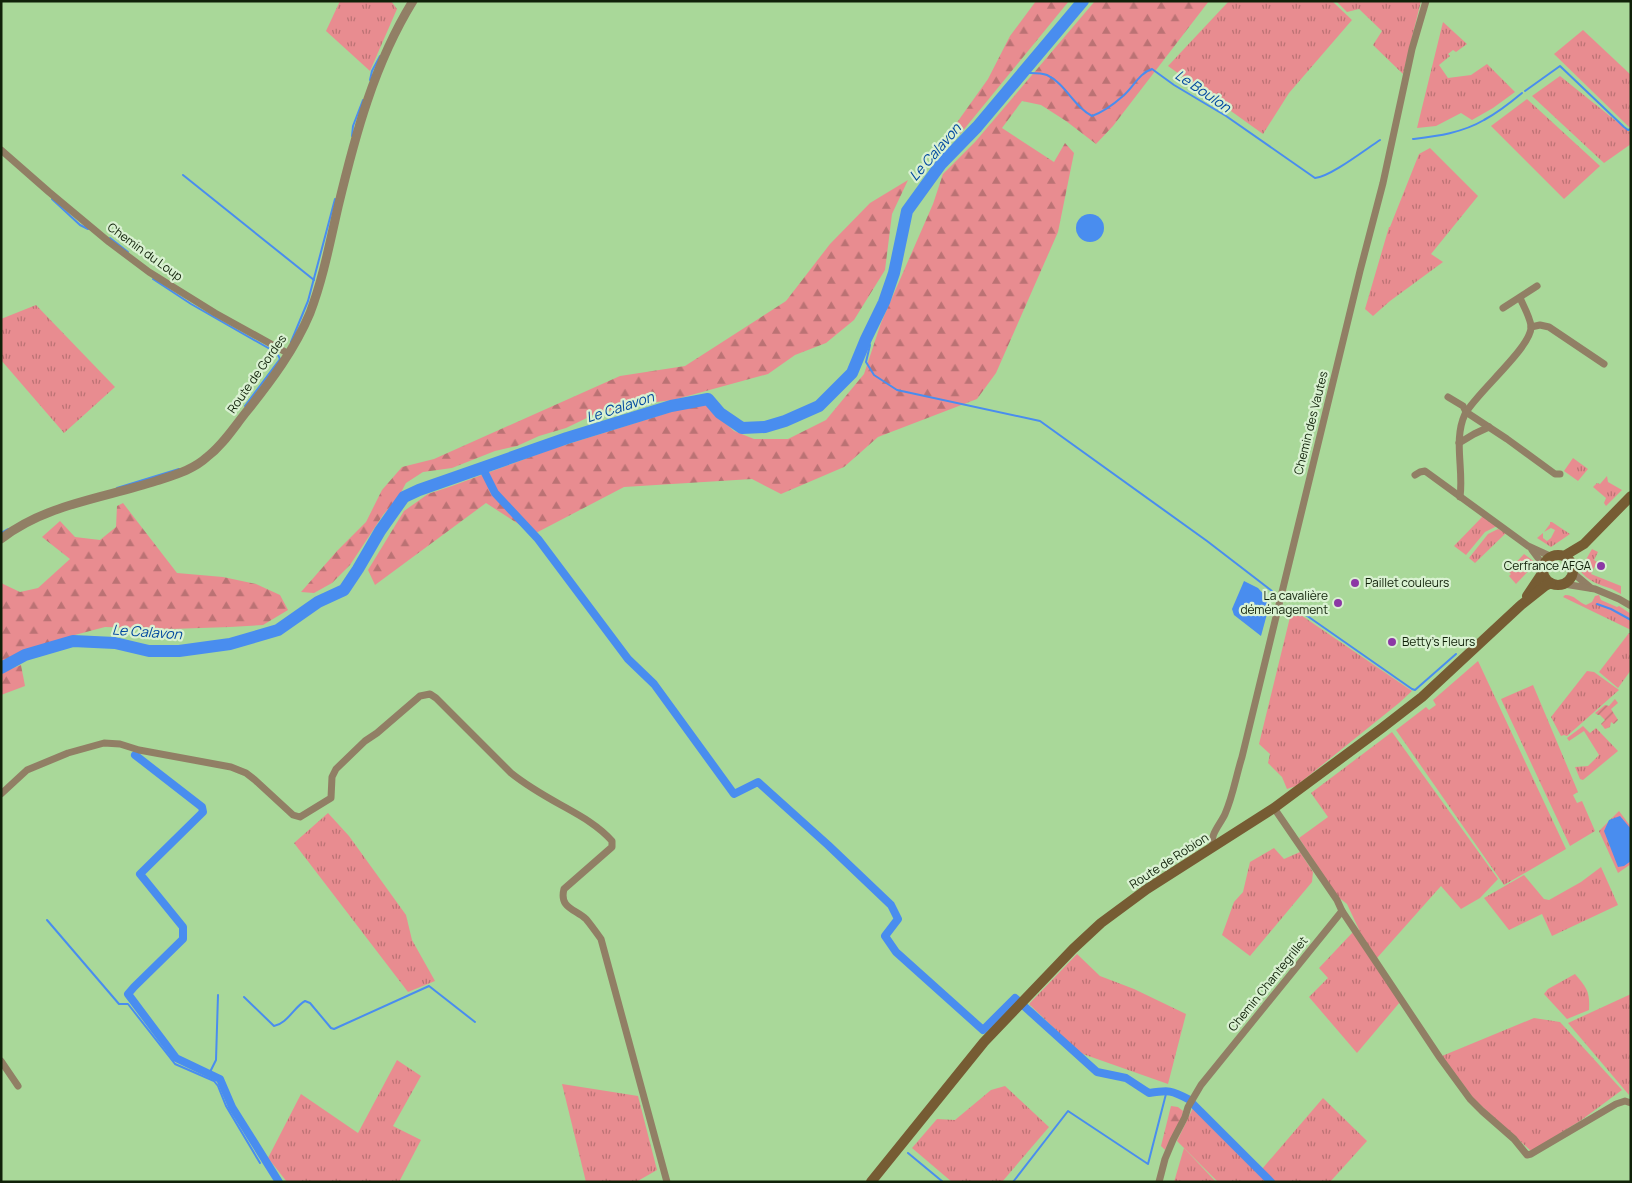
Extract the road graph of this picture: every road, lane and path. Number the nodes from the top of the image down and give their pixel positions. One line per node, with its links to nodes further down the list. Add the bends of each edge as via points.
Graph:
1 (413, 1): 8 (street, Route de Gordes, via 376,76 351,154 310,311)
2 (1426, 1): 32 (street, Chemin des Vautes, via 1242,757 1233,792 1211,841)
3 (1, 150): 8 (street, Chemin du Loup, via 109,242 150,272)
4 (1538, 286): 5 (street)
5 (1520, 298): 6 (street); 7 (street)
6 (1503, 308)
7 (1531, 327): 9 (street, via 1550,328); 11 (street, via 1516,356)
8 (289, 354): 18 (street, Route de Gordes, via 218,448 203,461 142,486 60,508)
9 (1604, 364)
10 (1448, 397): 11 (street, via 1463,406)
11 (1466, 412): 12 (street); 13 (street)
12 (1489, 427): 13 (street); 14 (street, via 1555,474)
13 (1459, 443): 17 (street)
14 (1560, 474)
15 (1415, 475): 17 (street, via 1425,471)
16 (1631, 496): 19 (main road)
17 (1460, 497): 20 (street)
18 (1, 539)
19 (1584, 544): 21 (main road); 24 (main road)
20 (1528, 546): 22 (street); 23 (street)
21 (1564, 556): 22 (main road); 24 (main road)
22 (1552, 557): 23 (main road)
23 (1544, 569): 25 (main road); 28 (main road, Route de Robion)
24 (1573, 569): 26 (main road); 27 (street)
25 (1551, 583): 26 (main road); 28 (main road, Route de Robion)
26 (1564, 584): 27 (street)
27 (1591, 588): 29 (street)
28 (1521, 605): 31 (main road, Route de Robion, via 1422,697)
29 (1631, 606)
30 (1, 794): 37 (street, via 27,770 43,762 86,746 120,744 246,772 293,815 300,817 331,798 332,777 336,769 365,741 420,696 430,694 511,773 590,822 612,841 612,847 564,889 563,896 564,902 585,919 601,939)
31 (1274, 808): 32 (main road, Route de Robion); 33 (street)
32 (1212, 847): 38 (main road, Route de Robion, via 1125,905 1073,949 984,1042)
33 (1342, 911): 36 (street, via 1470,1099 1527,1155 1616,1104); 39 (street, Chemin Chantegrillet, via 1201,1085 1173,1140)
34 (1, 1061): 35 (street)
35 (18, 1086)
36 (1631, 1103)
37 (666, 1182)
38 (871, 1182)
39 (1159, 1182)

